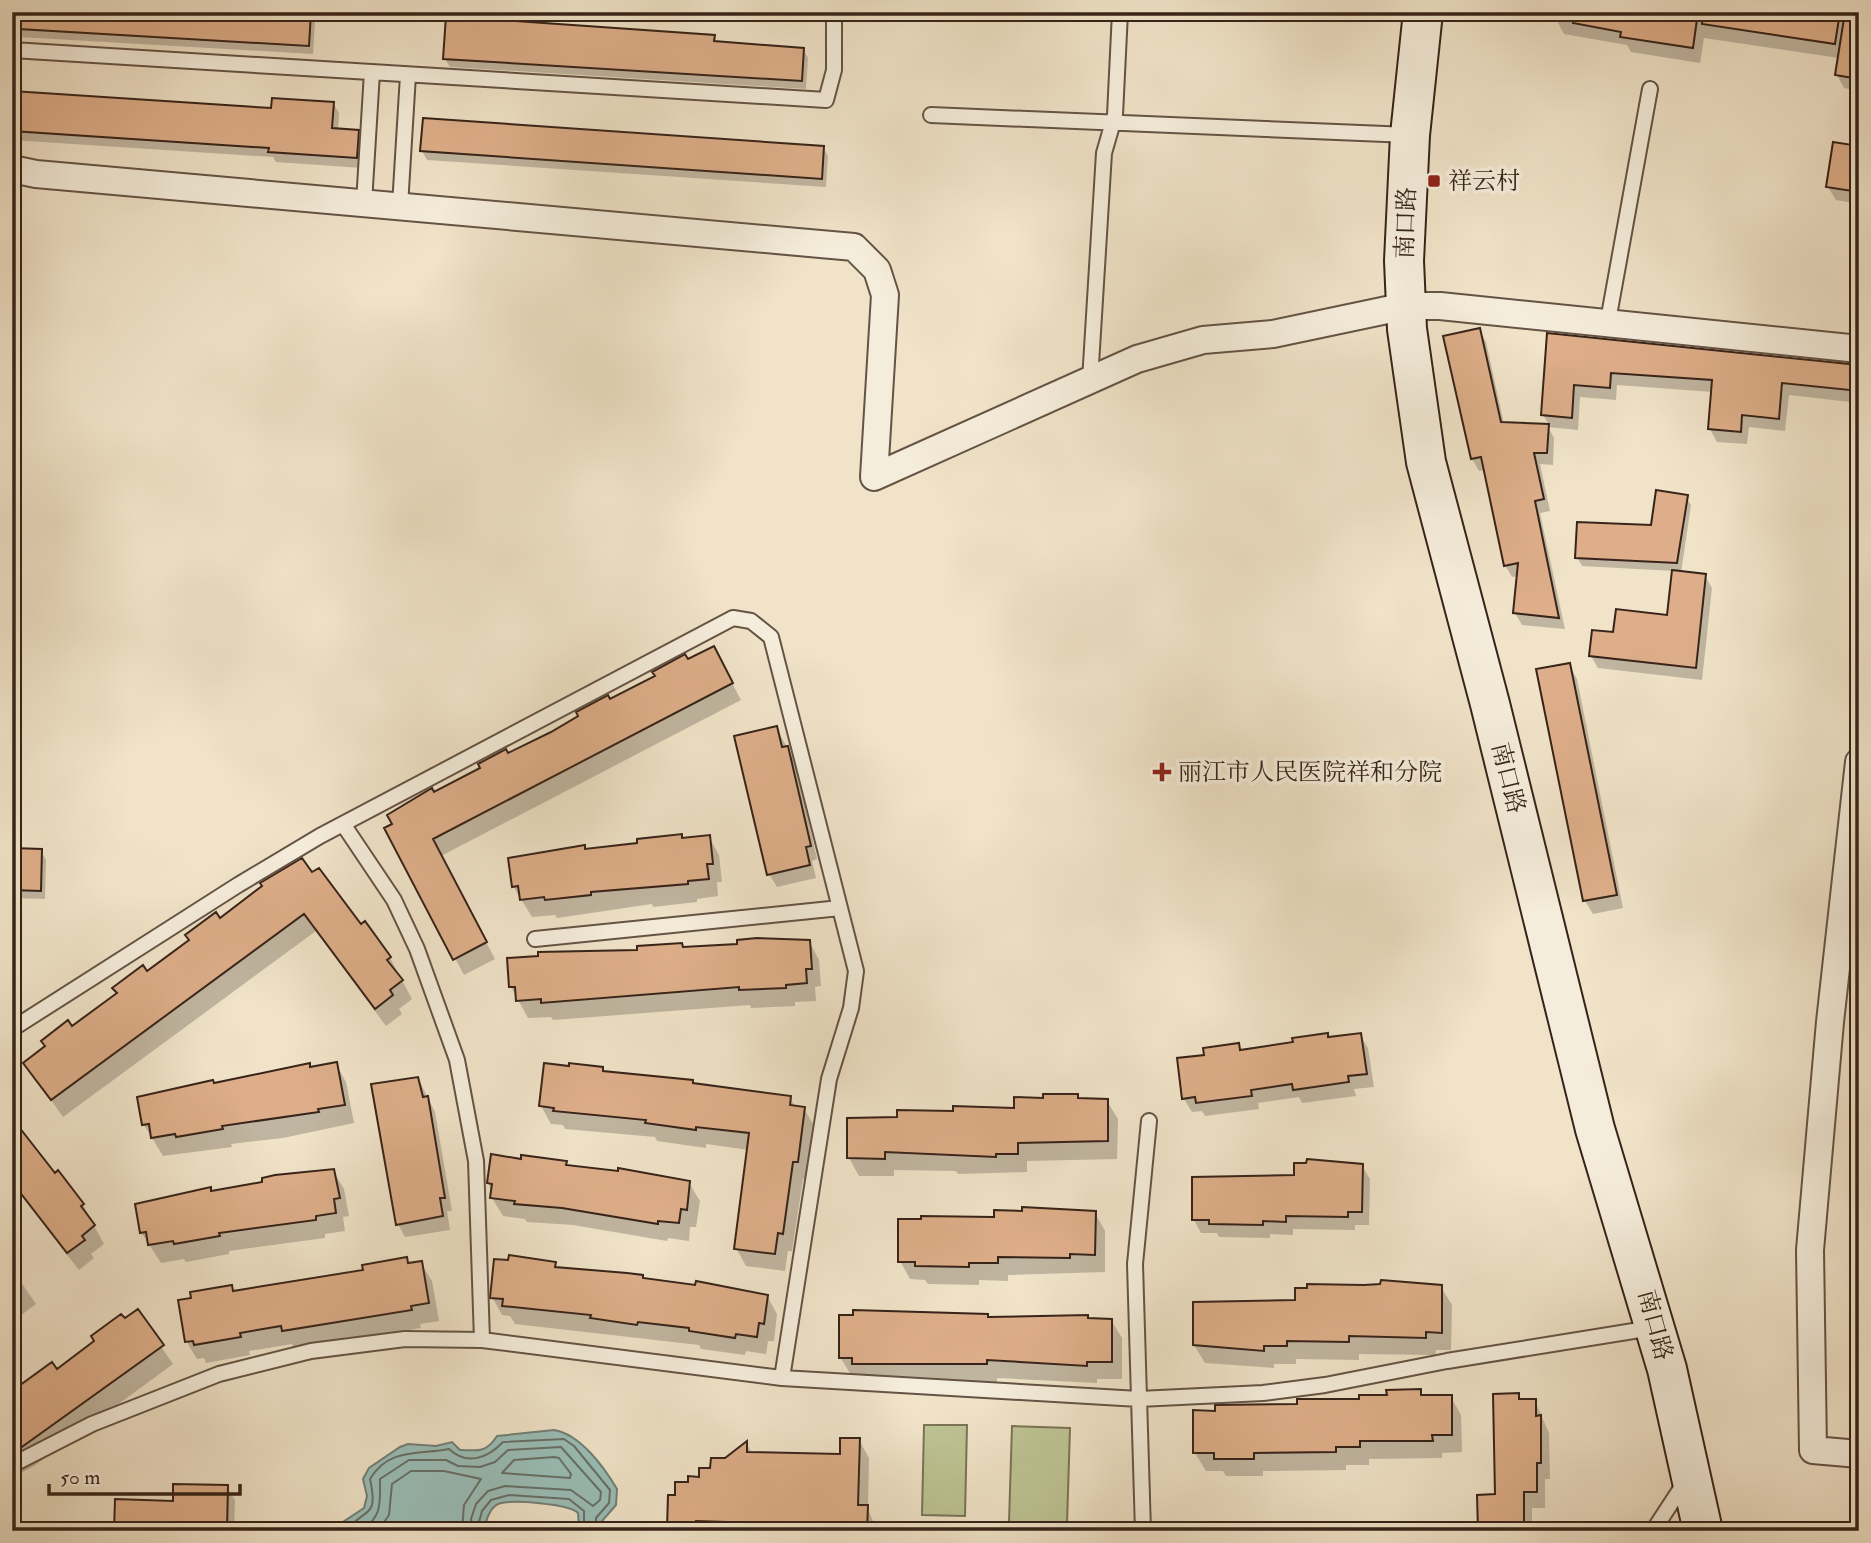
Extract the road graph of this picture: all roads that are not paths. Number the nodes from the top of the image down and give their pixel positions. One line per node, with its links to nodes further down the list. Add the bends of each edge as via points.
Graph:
1 (834, 12): 6 (lane, via 834,70 826,100)
2 (1121, 12): 9 (lane)
3 (1423, 12): 10 (main road, 南口路)
4 (12, 50): 5 (lane)
5 (372, 72): 6 (lane); 12 (lane)
6 (408, 75): 13 (lane)
7 (1650, 89): 15 (lane)
8 (930, 115): 9 (lane)
9 (1113, 123): 10 (lane); 17 (lane, via 1104,153)
10 (1410, 135): 14 (main road, 南口路)
11 (12, 169): 12 (street)
12 (364, 203): 13 (street)
13 (400, 206): 17 (street, via 854,247 877,271 885,295 874,477)
14 (1406, 306): 15 (street); 17 (street, via 1273,334 1203,340 1137,359); 24 (main road, 南口路, via 1415,397 1441,526 1595,1129)
15 (1608, 321): 16 (street)
16 (1859, 349)
17 (1090, 381)
18 (1859, 762): 28 (street, via 1810,1250 1813,1450)
19 (343, 824): 20 (lane, via 733,618 742,618 771,637); 22 (lane); 25 (lane, via 394,901 417,949 457,1060 475,1161)
20 (840, 908): 21 (lane); 26 (lane, via 856,971 855,990 829,1079)
21 (535, 939)
22 (12, 1029)
23 (1149, 1121): 27 (lane, via 1135,1264)
24 (1656, 1327): 27 (lane, via 1325,1385); 30 (main road, 南口路)
25 (482, 1340): 26 (lane); 29 (lane, via 405,1339 265,1361 155,1397)
26 (782, 1378): 27 (lane)
27 (1139, 1399): 31 (lane)
28 (1859, 1454)
29 (12, 1465)
30 (1691, 1472): 32 (lane); 33 (main road, 南口路)
31 (1143, 1531)
32 (1653, 1531)
33 (1703, 1531)

